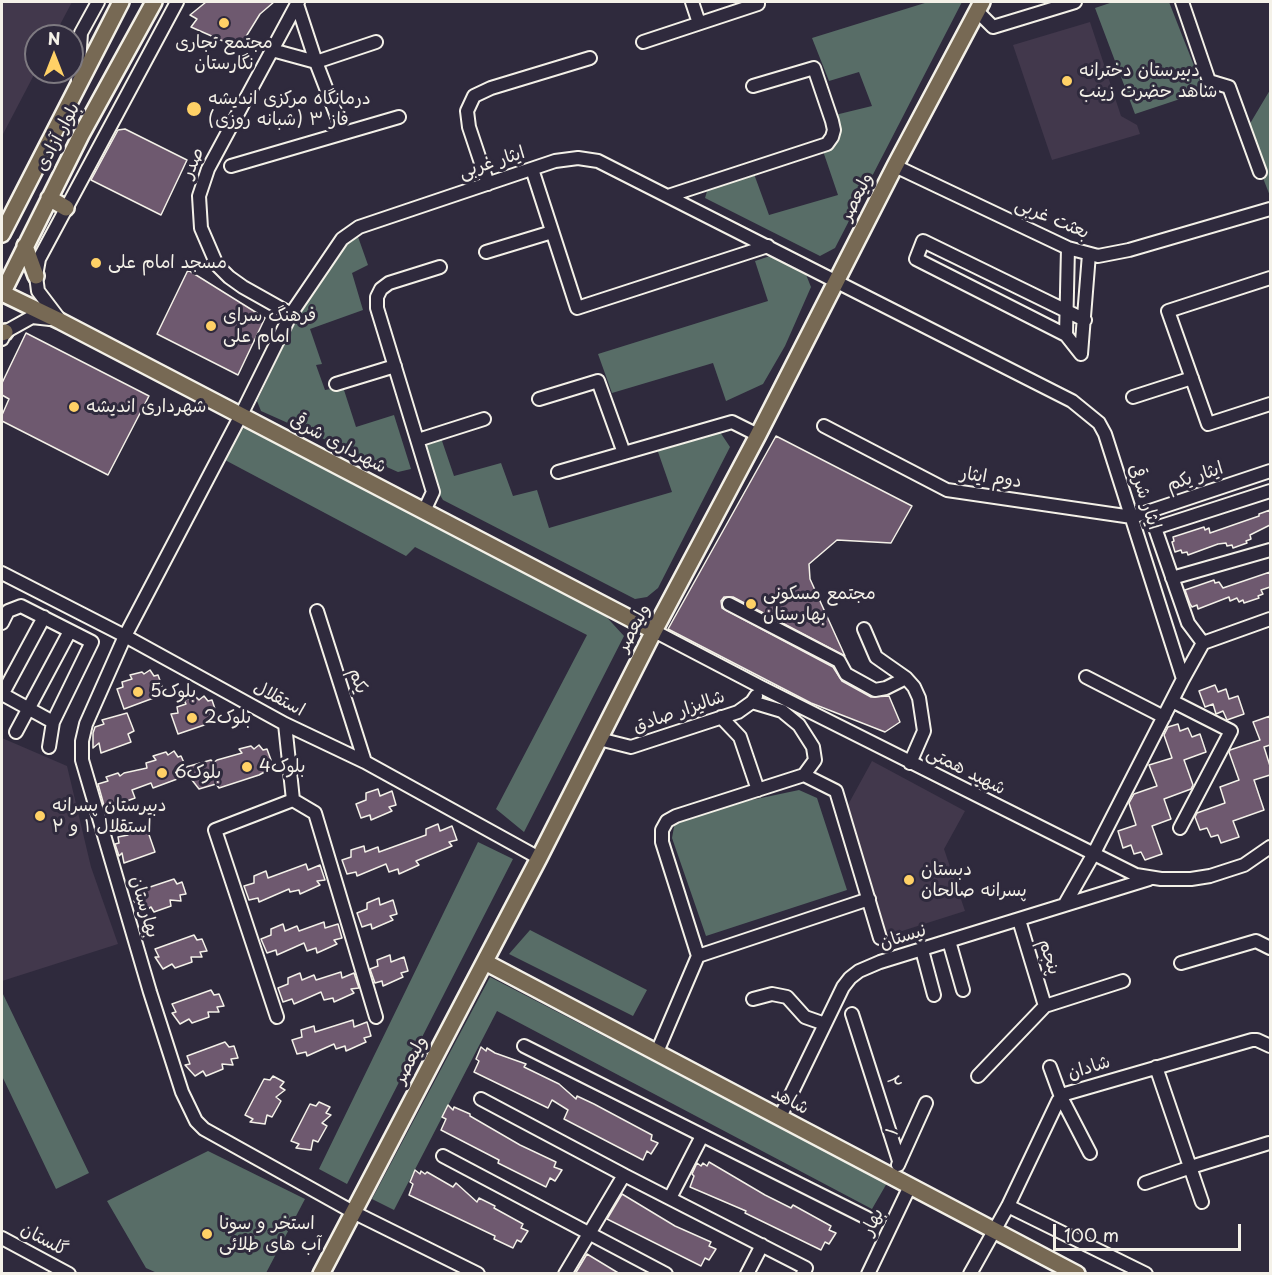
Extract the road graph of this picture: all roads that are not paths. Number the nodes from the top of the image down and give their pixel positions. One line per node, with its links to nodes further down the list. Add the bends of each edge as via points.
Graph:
1 (98, 2): 12 (street)
2 (121, 2): 18 (main road, بلوار آزادی)
3 (154, 2): 29 (main road, بلوار آزادی)
4 (177, 2): 30 (street)
5 (692, 2): 11 (street)
6 (1075, 2): 10 (street, via 993,27)
7 (1182, 2): 26 (street, via 1209,81 1229,87)
8 (297, 3): 15 (street, صدر); 17 (street)
9 (758, 4): 11 (street)
10 (980, 6): 24 (main road, ولیعصر)
11 (699, 23): 14 (street)
12 (84, 28)
13 (376, 42): 17 (street)
14 (643, 42)
15 (272, 50): 17 (street); 45 (street, صدر, via 208,169 199,196 199,217 210,252 223,271)
16 (590, 58): 27 (street, via 474,96 467,111 469,127)
17 (316, 62): 22 (street)
18 (84, 70)
19 (76, 84): 32 (main road, بلوار آزادی)
20 (753, 86): 28 (street, via 814,68 832,121 832,137 827,144)
21 (399, 117): 22 (street)
22 (343, 132): 23 (street)
23 (231, 166)
24 (895, 166): 36 (street, بعثت غربی); 42 (main road, ولیعصر)
25 (532, 169): 27 (street, ایثار غربی); 28 (street, ایثار غربی, via 578,158 598,161); 33 (street)
26 (1260, 172)
27 (488, 184): 45 (street, ایثار غربی, via 359,226 342,238)
28 (668, 196): 35 (street, ایثار غربی)
29 (48, 198): 30 (main road); 34 (main road, بلوار آزادی)
30 (66, 208): 40 (street, via 39,259)
31 (1270, 209): 38 (street, بعثت غربی, via 1129,250)
32 (4, 228)
33 (552, 232): 35 (street, via 577,308); 37 (street)
34 (25, 246): 40 (main road); 43 (main road, بلوار آزادی)
35 (768, 246): 42 (street, ایثار غربی)
36 (1068, 248): 38 (street, بعثت غربی); 44 (street)
37 (486, 252)
38 (1089, 254): 46 (street)
39 (440, 267): 50 (street, via 388,283 377,297)
40 (36, 276): 47 (street, via 38,291)
41 (1270, 278): 51 (street, via 1168,311)
42 (836, 282): 59 (main road, ولیعصر); 66 (street, ایثار شرقی, via 1081,407 1105,434)
43 (2, 294): 47 (main road, شهرداری شرقی)
44 (1065, 310): 46 (street); 48 (street); 48 (street, via 923,242 916,259)
45 (291, 314): 56 (street, ایثار غربی)
46 (1085, 320): 48 (street, via 1081,354)
47 (60, 321): 49 (street, via 32,317); 56 (main road, شهرداری شرقی)
48 (1066, 334)
49 (3, 335)
50 (395, 366): 52 (street); 60 (street)
51 (1192, 378): 53 (street); 55 (street, via 1208,424)
52 (336, 384)
53 (1133, 397)
54 (539, 399): 61 (street, via 598,381)
55 (1270, 404)
56 (241, 415): 65 (main road, شهرداری شرقی); 78 (street, بهارستان)
57 (484, 419): 60 (street)
58 (824, 426): 66 (street, دوم ایثار, via 947,490)
59 (758, 435): 61 (street, via 732,423); 77 (main road, ولیعصر)
60 (418, 440): 65 (street, via 433,492)
61 (624, 453): 63 (street)
62 (1270, 471): 66 (street, ایثار یکم)
63 (558, 472)
64 (1270, 491): 69 (street, via 1155,528)
65 (424, 511): 77 (main road, شهرداری شرقی)
66 (1132, 517): 82 (street, ایثار شرقی)
67 (1270, 550): 69 (street)
68 (2, 573): 78 (street, استقلال)
69 (1172, 578): 79 (street, via 1188,623)
70 (729, 603): 81 (street, via 839,661 846,674 875,690)
71 (317, 610): 95 (street, یکم)
72 (44, 617): 74 (street, via 21,606 8,611); 76 (street); 84 (street)
73 (1270, 619): 79 (street)
74 (2, 623)
75 (864, 629): 81 (street, via 876,657)
76 (70, 631): 87 (street); 90 (street, via 92,642)
77 (654, 631): 83 (street, شهید همتی); 93 (main road, ولیعصر)
78 (125, 636): 91 (street, استقلال); 147 (street, بهارستان, via 86,724 81,760 182,1092 204,1129)
79 (1203, 643): 82 (street)
80 (1086, 676): 89 (street)
81 (906, 678): 96 (street, via 919,699 924,731)
82 (1183, 679): 85 (street)
83 (761, 687): 86 (street, شالیزار صادق); 96 (street, شهید همتی)
84 (2, 694): 87 (street)
85 (1172, 700): 89 (street); 100 (street, via 1231,731)
86 (752, 702): 88 (street, شالیزار صادق); 97 (street, via 782,711 809,737 815,760)
87 (28, 709): 90 (street); 92 (street)
88 (721, 717): 93 (street, شالیزار صادق, via 631,747); 98 (street, via 740,737)
89 (1164, 717): 102 (street)
90 (53, 722): 94 (street)
91 (285, 724): 95 (street, استقلال); 99 (street)
92 (16, 732)
93 (599, 739): 103 (main road, ولیعصر)
94 (49, 747)
95 (365, 762): 103 (street, استقلال)
96 (910, 763): 102 (street, شهید همتی)
97 (804, 775): 98 (street); 105 (street, via 836,791)
98 (758, 790): 112 (street, via 676,816 662,830 662,842)
99 (293, 800): 121 (street, via 215,830); 122 (street, via 315,813)
100 (1180, 828)
101 (1270, 847): 104 (street, شهید همتی, via 1244,865 1210,876)
102 (1093, 855): 104 (street, شهید همتی); 106 (street)
103 (539, 858): 113 (main road, ولیعصر)
104 (1149, 879): 106 (street, نيستان)
105 (869, 899): 108 (street); 112 (street)
106 (1065, 904): 107 (street, نيستان)
107 (1018, 920): 109 (street, نيستان); 119 (street, پنجم)
108 (880, 938)
109 (950, 941): 111 (street, نيستان); 116 (street)
110 (1270, 948): 114 (street, via 1256,941)
111 (922, 950): 117 (street); 123 (street, نيستان, via 855,974 843,987)
112 (698, 956): 126 (street)
113 (485, 962): 126 (main road, شاهد); 147 (main road, ولیعصر)
114 (1181, 963)
115 (1123, 981): 119 (street)
116 (963, 990)
117 (934, 995)
118 (753, 999): 123 (street, via 779,994 793,1002 805,1017)
119 (1045, 1006): 129 (street)
120 (852, 1014): 138 (street, ۲)
121 (277, 1017)
122 (376, 1017)
123 (825, 1024): 133 (street, نيستان)
124 (524, 1046): 134 (street)
125 (1270, 1046): 128 (street, شادان, via 1252,1040)
126 (657, 1052): 133 (main road, شاهد)
127 (1050, 1067): 130 (street)
128 (1156, 1067): 130 (street, شادان); 139 (street)
129 (978, 1076)
130 (1061, 1097): 136 (street); 146 (street, شادان)
131 (481, 1098): 140 (street)
132 (927, 1103): 138 (street, ۱)
133 (780, 1117): 141 (main road, شاهد)
134 (702, 1136): 144 (street); 148 (street)
135 (1269, 1143): 139 (street)
136 (1090, 1153)
137 (443, 1156): 150 (street)
138 (899, 1161): 141 (street, ۱)
139 (1191, 1167): 142 (street); 145 (street)
140 (624, 1175): 144 (street); 150 (street)
141 (892, 1177): 143 (main road, شاهد)
142 (1145, 1183)
143 (910, 1186): 149 (main road, شاهد); 160 (street, بهار)
144 (670, 1198): 152 (street)
145 (1202, 1202)
146 (1008, 1206): 149 (street, شادان); 163 (street)
147 (352, 1212): 154 (main road, ولیعصر); 155 (street, بهارستان)
148 (867, 1218)
149 (994, 1230): 161 (street, شادان); 162 (main road, شاهد)
150 (589, 1233): 156 (street); 157 (street)
151 (3, 1242): 153 (street, گلستان)
152 (762, 1245): 158 (street); 159 (street, via 806,1268)
153 (69, 1274)
154 (321, 1274)
155 (478, 1274)
156 (565, 1274)
157 (666, 1274)
158 (747, 1274)
159 (802, 1274)
160 (868, 1274)
161 (970, 1274)
162 (1077, 1274)
163 (1146, 1274)

